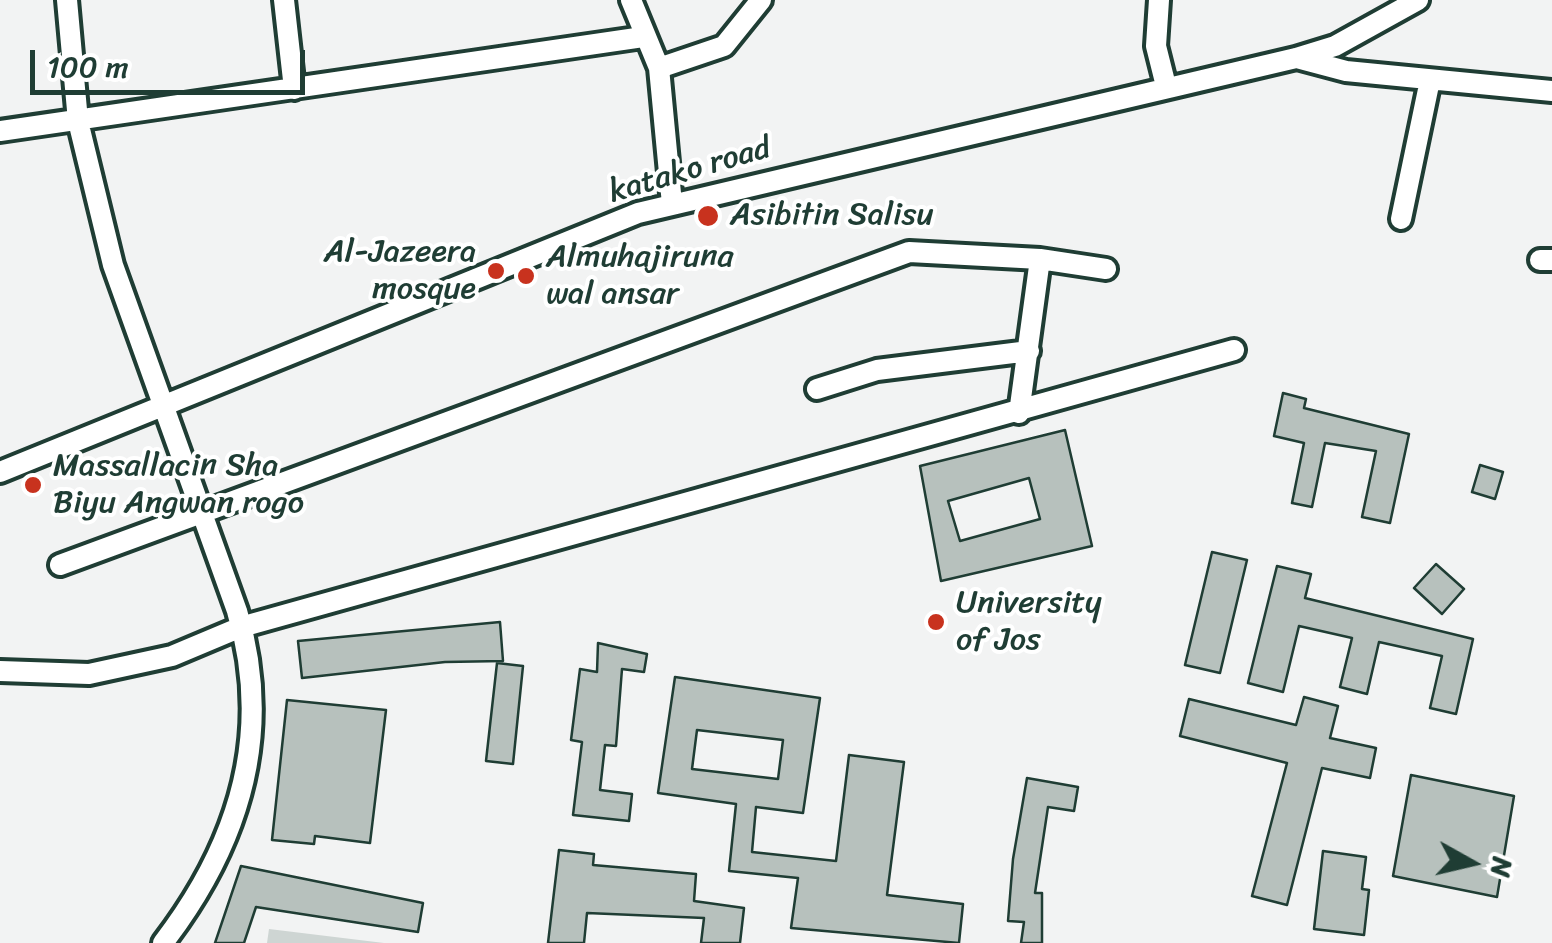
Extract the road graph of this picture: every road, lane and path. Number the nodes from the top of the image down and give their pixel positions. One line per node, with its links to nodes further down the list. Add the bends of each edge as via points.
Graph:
1 (67, 0): 14 (street)
2 (284, 0): 12 (street)
3 (631, 0): 7 (street)
4 (761, 0): 9 (street, via 724,46)
5 (1159, 0): 11 (street, via 1156,46)
6 (1418, 0): 8 (street, katako road, via 1335,46)
7 (643, 37): 9 (street); 12 (street)
8 (1296, 58): 10 (street); 11 (street, katako road)
9 (660, 68): 16 (street)
10 (1430, 80): 13 (street); 17 (street)
11 (1166, 86): 16 (street, katako road, via 995,132)
12 (294, 89): 14 (street)
13 (1552, 90)
14 (78, 120): 15 (street); 23 (street, via 112,265)
15 (0, 131)
16 (672, 204): 23 (street, katako road)
17 (1401, 219)
18 (1040, 259): 19 (street); 21 (street); 26 (street, via 908,252)
19 (1106, 268)
20 (1234, 350): 24 (street)
21 (1029, 351): 22 (street, via 877,370); 24 (street)
22 (817, 388)
23 (162, 404): 25 (street, katako road); 26 (street)
24 (1019, 413): 28 (street)
25 (0, 472)
26 (201, 513): 27 (street); 28 (street)
27 (60, 565)
28 (241, 626): 29 (street, via 172,656 89,674); 30 (street, via 252,706 239,806 209,878)
29 (0, 672)
30 (163, 943)

